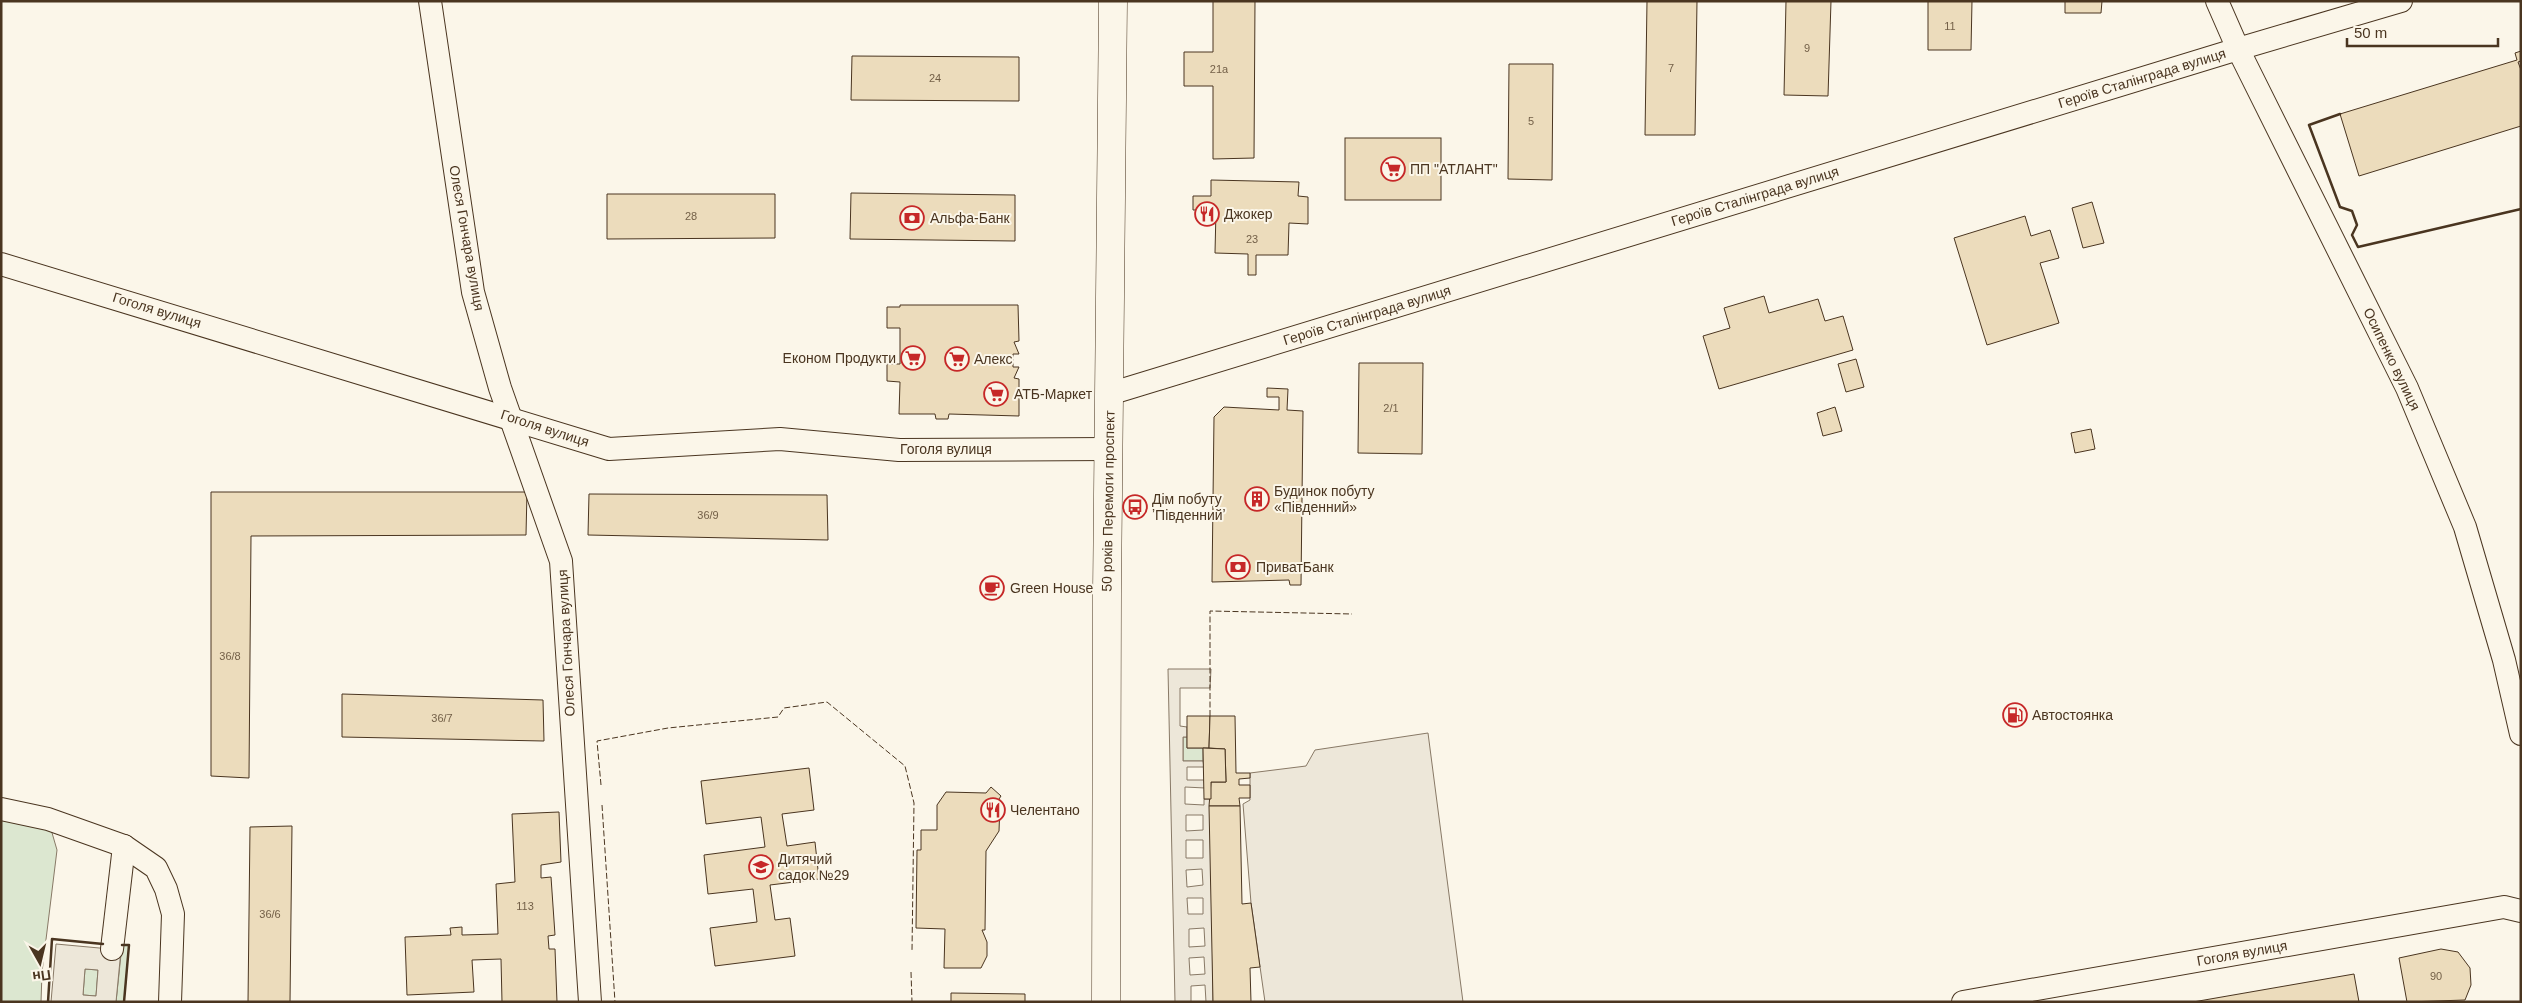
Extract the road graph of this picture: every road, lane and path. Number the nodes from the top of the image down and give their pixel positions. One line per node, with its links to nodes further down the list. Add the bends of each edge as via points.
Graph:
1 (430, 1): 8 (street, Олеся Гончара вулиця, via 473,292 500,388)
2 (1114, 1): 7 (main road, 50 років Перемоги проспект)
3 (2217, 1): 5 (street, Осипенко вулиця)
4 (2401, 1): 5 (street, Героїв Сталінграда вулиця)
5 (2238, 49): 7 (street, Героїв Сталінграда вулиця); 10 (street, Осипенко вулиця, via 2408,388 2464,527 2504,660)
6 (1, 264): 8 (street, Гоголя вулиця)
7 (1109, 394): 9 (main road, 50 років Перемоги проспект)
8 (512, 417): 9 (street, Гоголя вулиця, via 609,448 780,439 899,450); 16 (street, Олеся Гончара вулиця, via 561,561)
9 (1108, 449): 17 (main road, 50 років Перемоги проспект)
10 (2521, 734)
11 (1, 809): 12 (street, via 48,819)
12 (124, 846): 14 (street); 15 (street, via 156,868 166,889 173,914)
13 (2521, 911): 18 (street, Гоголя вулиця, via 2504,907)
14 (112, 949)
15 (170, 1002)
16 (590, 1002)
17 (1106, 1002)
18 (1964, 1002)

